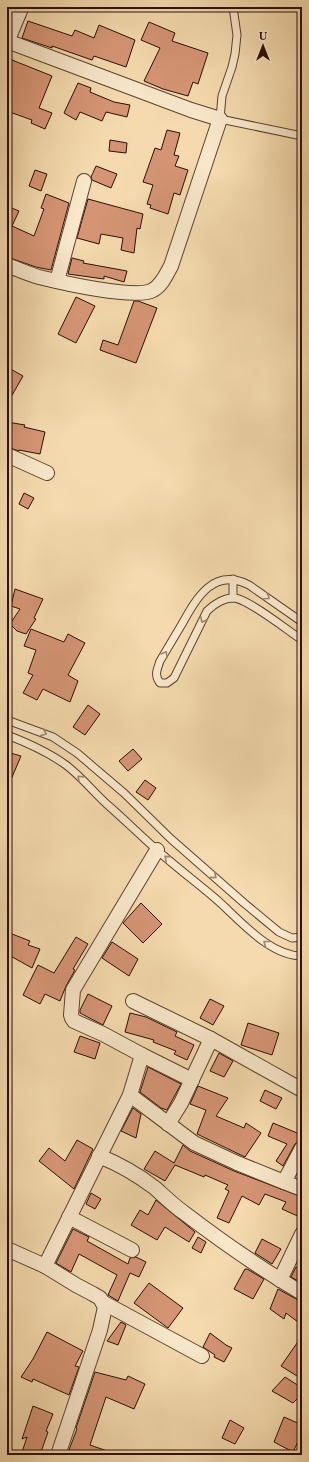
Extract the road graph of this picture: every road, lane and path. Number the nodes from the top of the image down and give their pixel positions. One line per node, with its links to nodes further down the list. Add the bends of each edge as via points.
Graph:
1 (20, 7): 3 (street)
2 (233, 7): 4 (lane, via 237,35 235,54 222,96)
3 (7, 40): 4 (street)
4 (220, 119): 5 (lane); 8 (street, via 171,266 162,282 152,291 137,293 113,292)
5 (302, 136)
6 (84, 181): 8 (street)
7 (7, 265): 8 (street)
8 (57, 281)
9 (7, 455): 10 (street)
10 (47, 473)
11 (233, 579): 12 (lane); 12 (lane, one-way to 11, via 223,600 207,611 174,678 167,683 160,683 156,672 160,662 196,599 213,584); 13 (lane, one-way to 13, via 250,585)
12 (233, 598): 14 (lane, via 244,601)
13 (302, 622)
14 (302, 640)
15 (7, 720): 18 (lane, one-way to 18, via 53,737 77,753 124,793 171,839 279,932 292,938)
16 (7, 735): 17 (lane, one-way to 16, via 68,766 51,754)
17 (156, 850): 19 (lane, one-way to 17, via 285,954 273,948); 22 (street, via 73,990 71,1015 74,1021)
18 (302, 937)
19 (302, 956)
20 (133, 1001): 21 (street)
21 (211, 1039): 23 (street); 24 (street)
22 (142, 1055): 23 (street); 25 (street)
23 (192, 1080): 26 (street)
24 (302, 1090)
25 (130, 1095): 26 (street); 28 (street)
26 (168, 1124): 29 (street, via 194,1143)
27 (302, 1148): 29 (street)
28 (99, 1156): 31 (street); 36 (street, via 134,1173 191,1219)
29 (284, 1182): 30 (street)
30 (302, 1189)
31 (69, 1217): 34 (street); 35 (street)
32 (302, 1234): 36 (street)
33 (7, 1249): 35 (street)
34 (132, 1250)
35 (45, 1266): 38 (street, via 100,1298)
36 (280, 1280): 37 (street)
37 (302, 1293)
38 (104, 1303): 39 (street); 40 (street, via 106,1307 100,1330)
39 (202, 1356)
40 (58, 1455)

